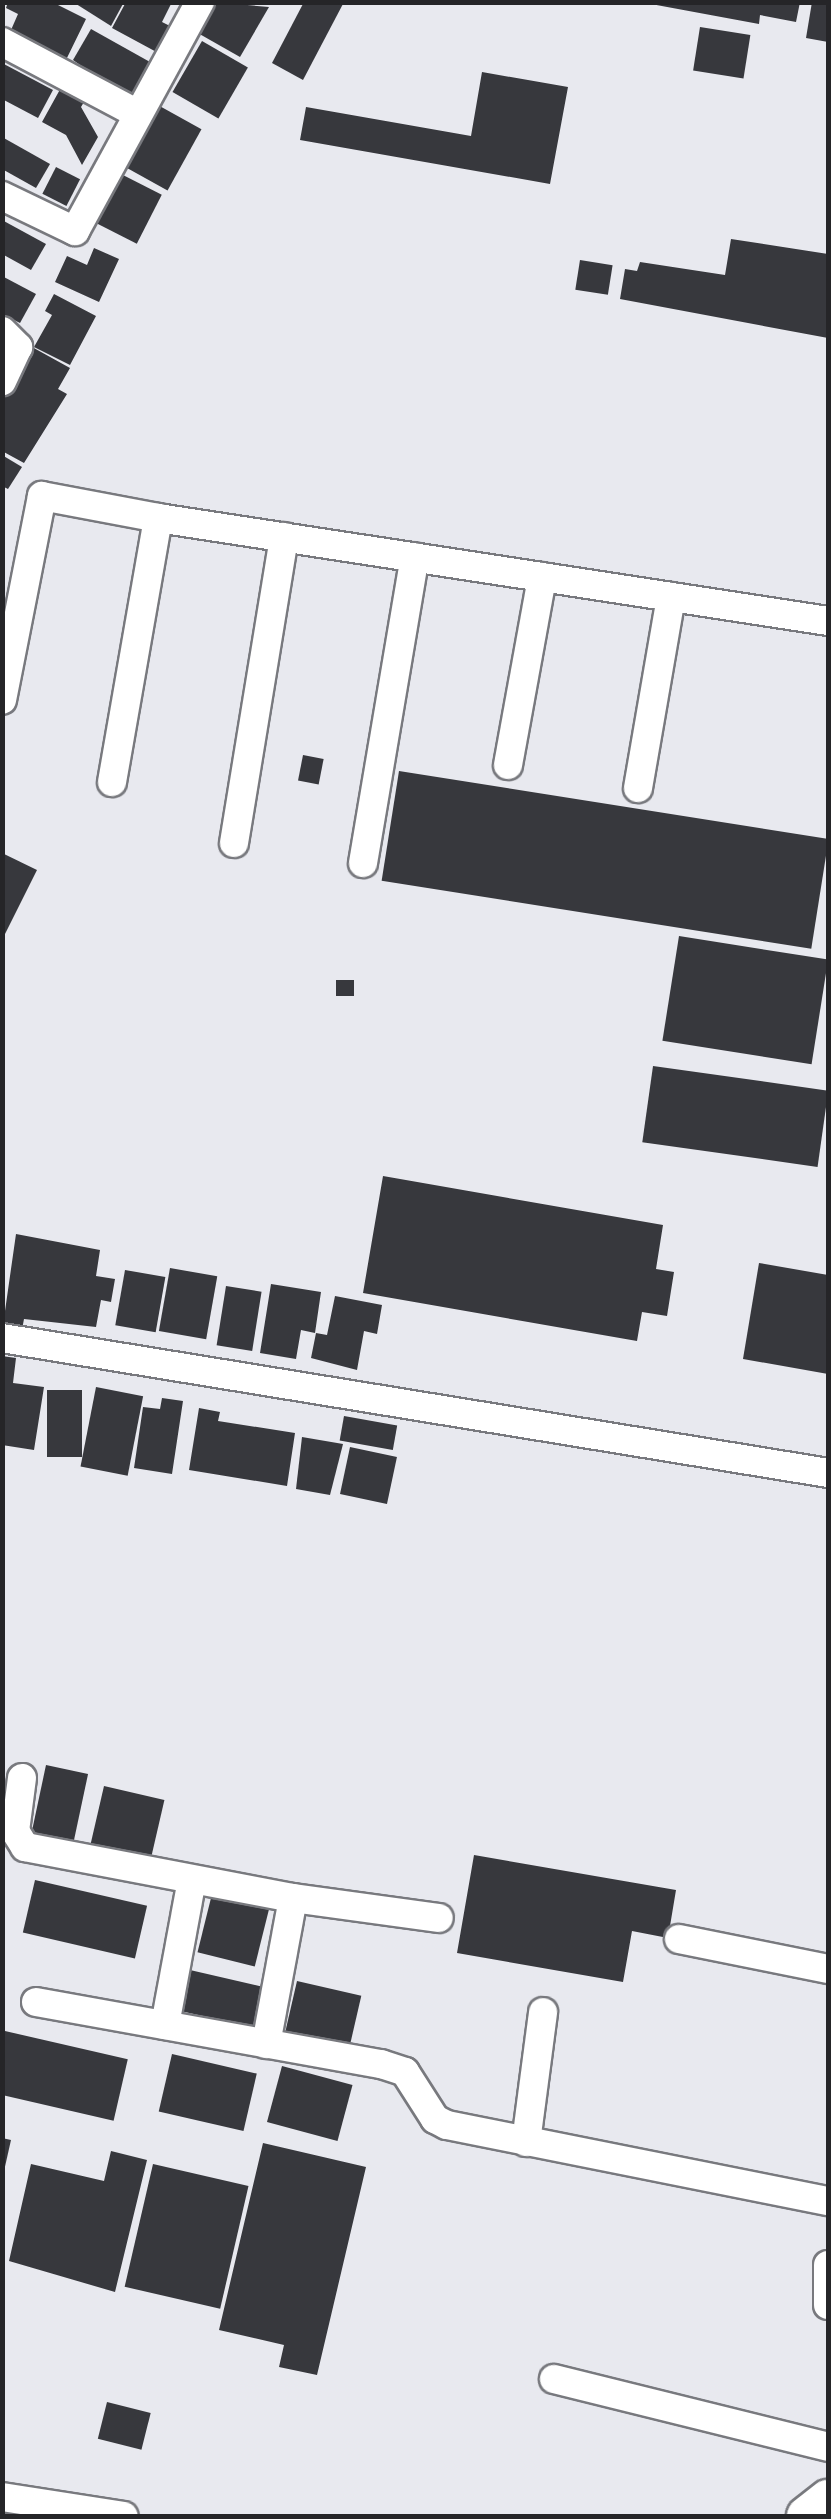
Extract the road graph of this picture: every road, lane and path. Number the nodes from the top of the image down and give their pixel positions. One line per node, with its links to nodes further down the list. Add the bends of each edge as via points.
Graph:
1 (200, 2): 3 (street)
2 (2, 42): 3 (street)
3 (138, 114): 4 (street, via 74,231)
4 (2, 196)
5 (2, 331): 6 (street, via 18,347)
6 (2, 382)
7 (158, 518): 8 (street); 13 (street, via 42,496); 15 (street)
8 (284, 537): 9 (street); 17 (street)
9 (416, 558): 10 (street); 18 (street)
10 (542, 577): 11 (street); 14 (street)
11 (670, 597): 12 (street); 16 (street)
12 (828, 622)
13 (2, 700)
14 (508, 765)
15 (112, 782)
16 (638, 788)
17 (234, 843)
18 (363, 863)
19 (2, 1338): 20 (street)
20 (828, 1473)
21 (22, 1778): 22 (street, via 15,1831 25,1847)
22 (192, 1879): 23 (street); 29 (street)
23 (294, 1898): 24 (street); 30 (street)
24 (438, 1918)
25 (679, 1939): 26 (street)
26 (828, 1969)
27 (36, 2002): 29 (street)
28 (543, 2012): 31 (street)
29 (165, 2025): 30 (street)
30 (266, 2044): 31 (street, via 405,2072 434,2119)
31 (526, 2142): 32 (street)
32 (828, 2201)
33 (828, 2265): 34 (street)
34 (828, 2306)
35 (554, 2379): 36 (street)
36 (828, 2447)
37 (2, 2498): 39 (street)
38 (828, 2499): 40 (main road)
39 (124, 2516)
40 (806, 2516)

